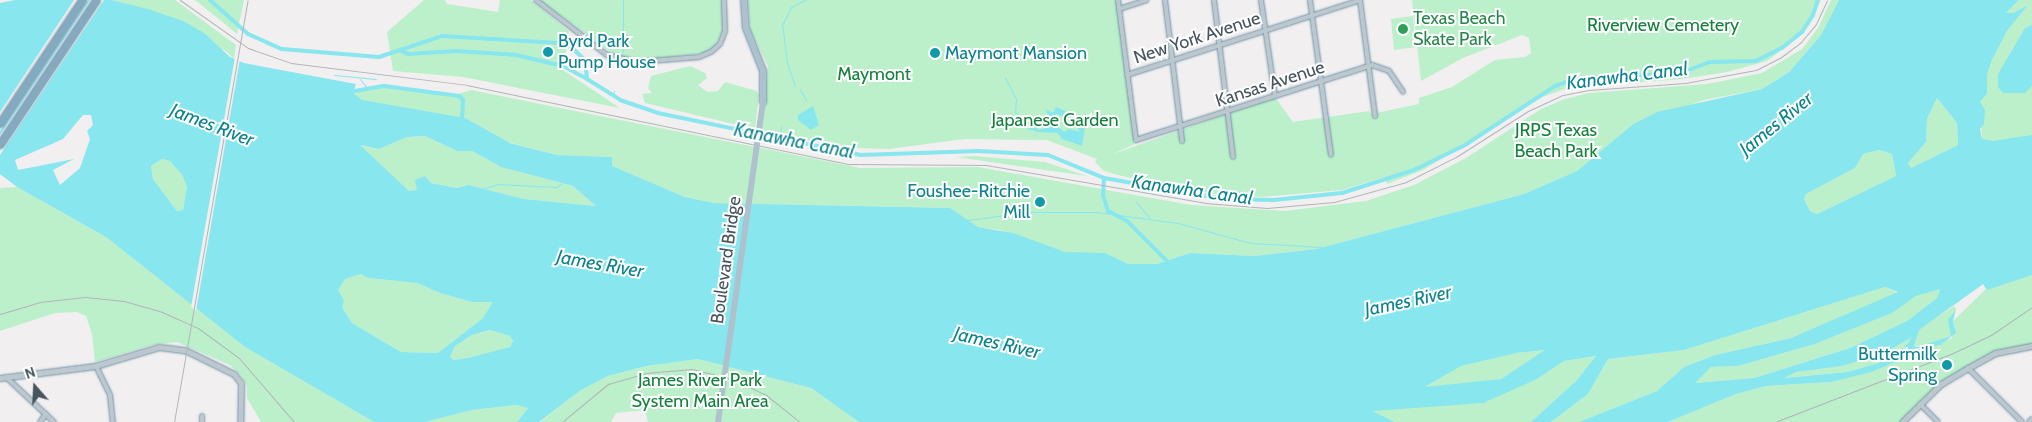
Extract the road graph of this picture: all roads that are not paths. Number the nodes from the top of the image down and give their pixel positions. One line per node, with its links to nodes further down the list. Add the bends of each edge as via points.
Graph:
1 (82, 0): 25 (highway)
2 (96, 0): 28 (highway)
3 (536, 0): 4 (street, via 607,55 638,62 699,57 711,52 720,44 725,31)
4 (724, 0)
5 (744, 0): 44 (main road, Boulevard Bridge, bridge, via 746,28 763,71 763,102)
6 (1118, 0): 13 (street)
7 (1147, 0): 13 (street)
8 (1165, 0): 17 (street)
9 (1214, 0): 16 (street)
10 (1261, 0): 15 (street)
11 (1310, 0): 14 (street)
12 (1360, 0): 14 (street, New York Avenue); 18 (street)
13 (1119, 9): 19 (street)
14 (1312, 15): 15 (street, New York Avenue); 20 (street)
15 (1266, 30): 16 (street, New York Avenue); 22 (street)
16 (1219, 45): 17 (street, New York Avenue); 23 (street)
17 (1172, 60): 19 (street, New York Avenue); 26 (street)
18 (1369, 66): 20 (street, Kansas Avenue); 21 (street, via 1386,68); 24 (street)
19 (1127, 75): 26 (street, Kansas Avenue, via 1135,139)
20 (1321, 82): 22 (street, Kansas Avenue); 29 (street)
21 (1402, 92)
22 (1275, 96): 23 (street, Kansas Avenue)
23 (1227, 112): 26 (street, Kansas Avenue); 30 (street)
24 (1375, 116)
25 (0, 123)
26 (1181, 127): 27 (street)
27 (1182, 141)
28 (0, 144)
29 (1331, 154)
30 (1233, 157)
31 (2032, 346): 33 (street, via 1995,353)
32 (96, 366): 34 (street); 41 (street, via 110,395); 43 (street, via 159,347 185,350 237,378 243,393)
33 (1968, 368): 35 (street, via 1941,384); 47 (street)
34 (3, 378): 36 (street)
35 (1920, 404): 45 (street); 46 (street)
36 (46, 414): 39 (street); 40 (street)
37 (202, 416): 42 (street)
38 (2032, 419): 48 (street)
39 (40, 422)
40 (54, 422)
41 (113, 422)
42 (202, 422)
43 (240, 422)
44 (718, 422)
45 (1902, 422)
46 (1938, 422)
47 (2022, 422)
48 (2029, 422)

